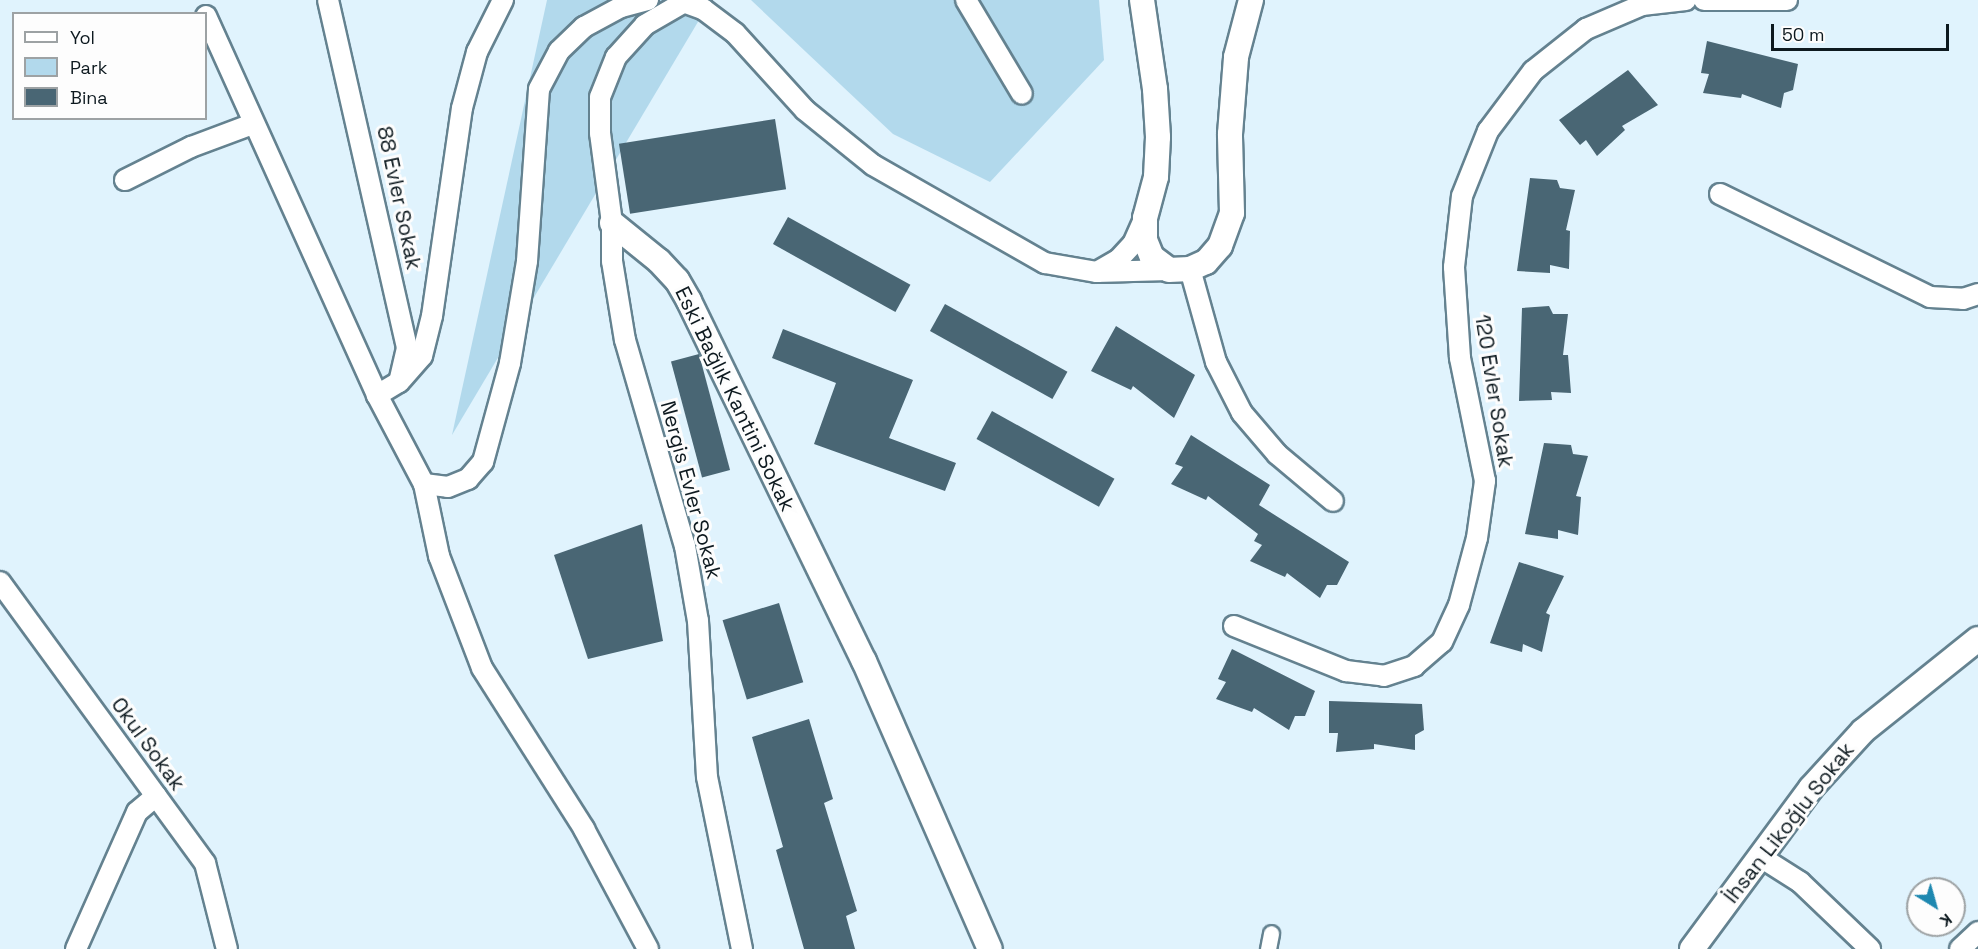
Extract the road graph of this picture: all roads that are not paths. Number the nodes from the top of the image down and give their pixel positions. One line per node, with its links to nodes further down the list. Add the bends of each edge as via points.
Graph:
1 (328, 0): 13 (street, 88 Evler Sokak)
2 (346, 0): 13 (street)
3 (502, 0): 23 (street, via 477,52 462,108 432,316 422,356)
4 (648, 0): 25 (street, via 621,7 584,27 559,51 539,89 527,261 510,363 483,462 468,479 448,487)
5 (966, 0): 14 (street)
6 (1142, 0): 18 (street, via 1158,137 1156,177)
7 (1251, 0): 20 (street, via 1236,57 1230,134 1232,213 1220,246 1206,262)
8 (1686, 0): 28 (street, 120 Evler Sokak, via 1641,5 1586,29 1533,71 1488,131 1462,196 1454,267 1460,358 1485,481 1471,561 1459,605 1442,642 1414,666 1384,676 1346,671)
9 (1704, 0): 10 (street)
10 (1787, 0)
11 (682, 1): 19 (street, via 645,25 616,57 600,97 600,133); 21 (street, via 703,9 735,33 805,110 873,165 1045,263)
12 (207, 20): 15 (street)
13 (335, 27): 23 (street, 88 Evler Sokak, via 407,348)
14 (1022, 94)
15 (253, 124): 16 (street, via 191,147); 24 (street)
16 (125, 180)
17 (1720, 194): 22 (street, via 1930,297 1963,299)
18 (1145, 218): 20 (street, via 1145,240 1152,257); 21 (street, via 1133,244 1118,260)
19 (612, 223): 37 (street, Nergis Evler Sokak, via 612,261 625,340 685,546 698,621 707,777); 38 (street, Eski Bağlık Kantini Sokak, via 677,280 879,697)
20 (1180, 270): 21 (street); 26 (street, via 1216,363 1242,413 1277,454)
21 (1096, 272)
22 (1978, 294)
23 (399, 382): 24 (street)
24 (377, 395): 25 (street)
25 (424, 484): 36 (street, via 439,556 482,668 584,830)
26 (1334, 501)
27 (0, 582): 30 (street, Okul Sokak)
28 (1234, 626)
29 (1978, 639): 31 (street, İhsan Likoğlu Sokak, via 1863,731 1811,788)
30 (156, 796): 34 (street, via 137,812); 35 (street, Okul Sokak, via 205,863)
31 (1759, 856): 40 (street, İhsan Likoğlu Sokak); 41 (street, via 1800,882)
32 (1978, 932): 42 (street)
33 (1271, 933): 39 (street)
34 (76, 949)
35 (227, 949)
36 (648, 949)
37 (742, 949)
38 (990, 949)
39 (1268, 949)
40 (1692, 949)
41 (1870, 949)
42 (1960, 949)

